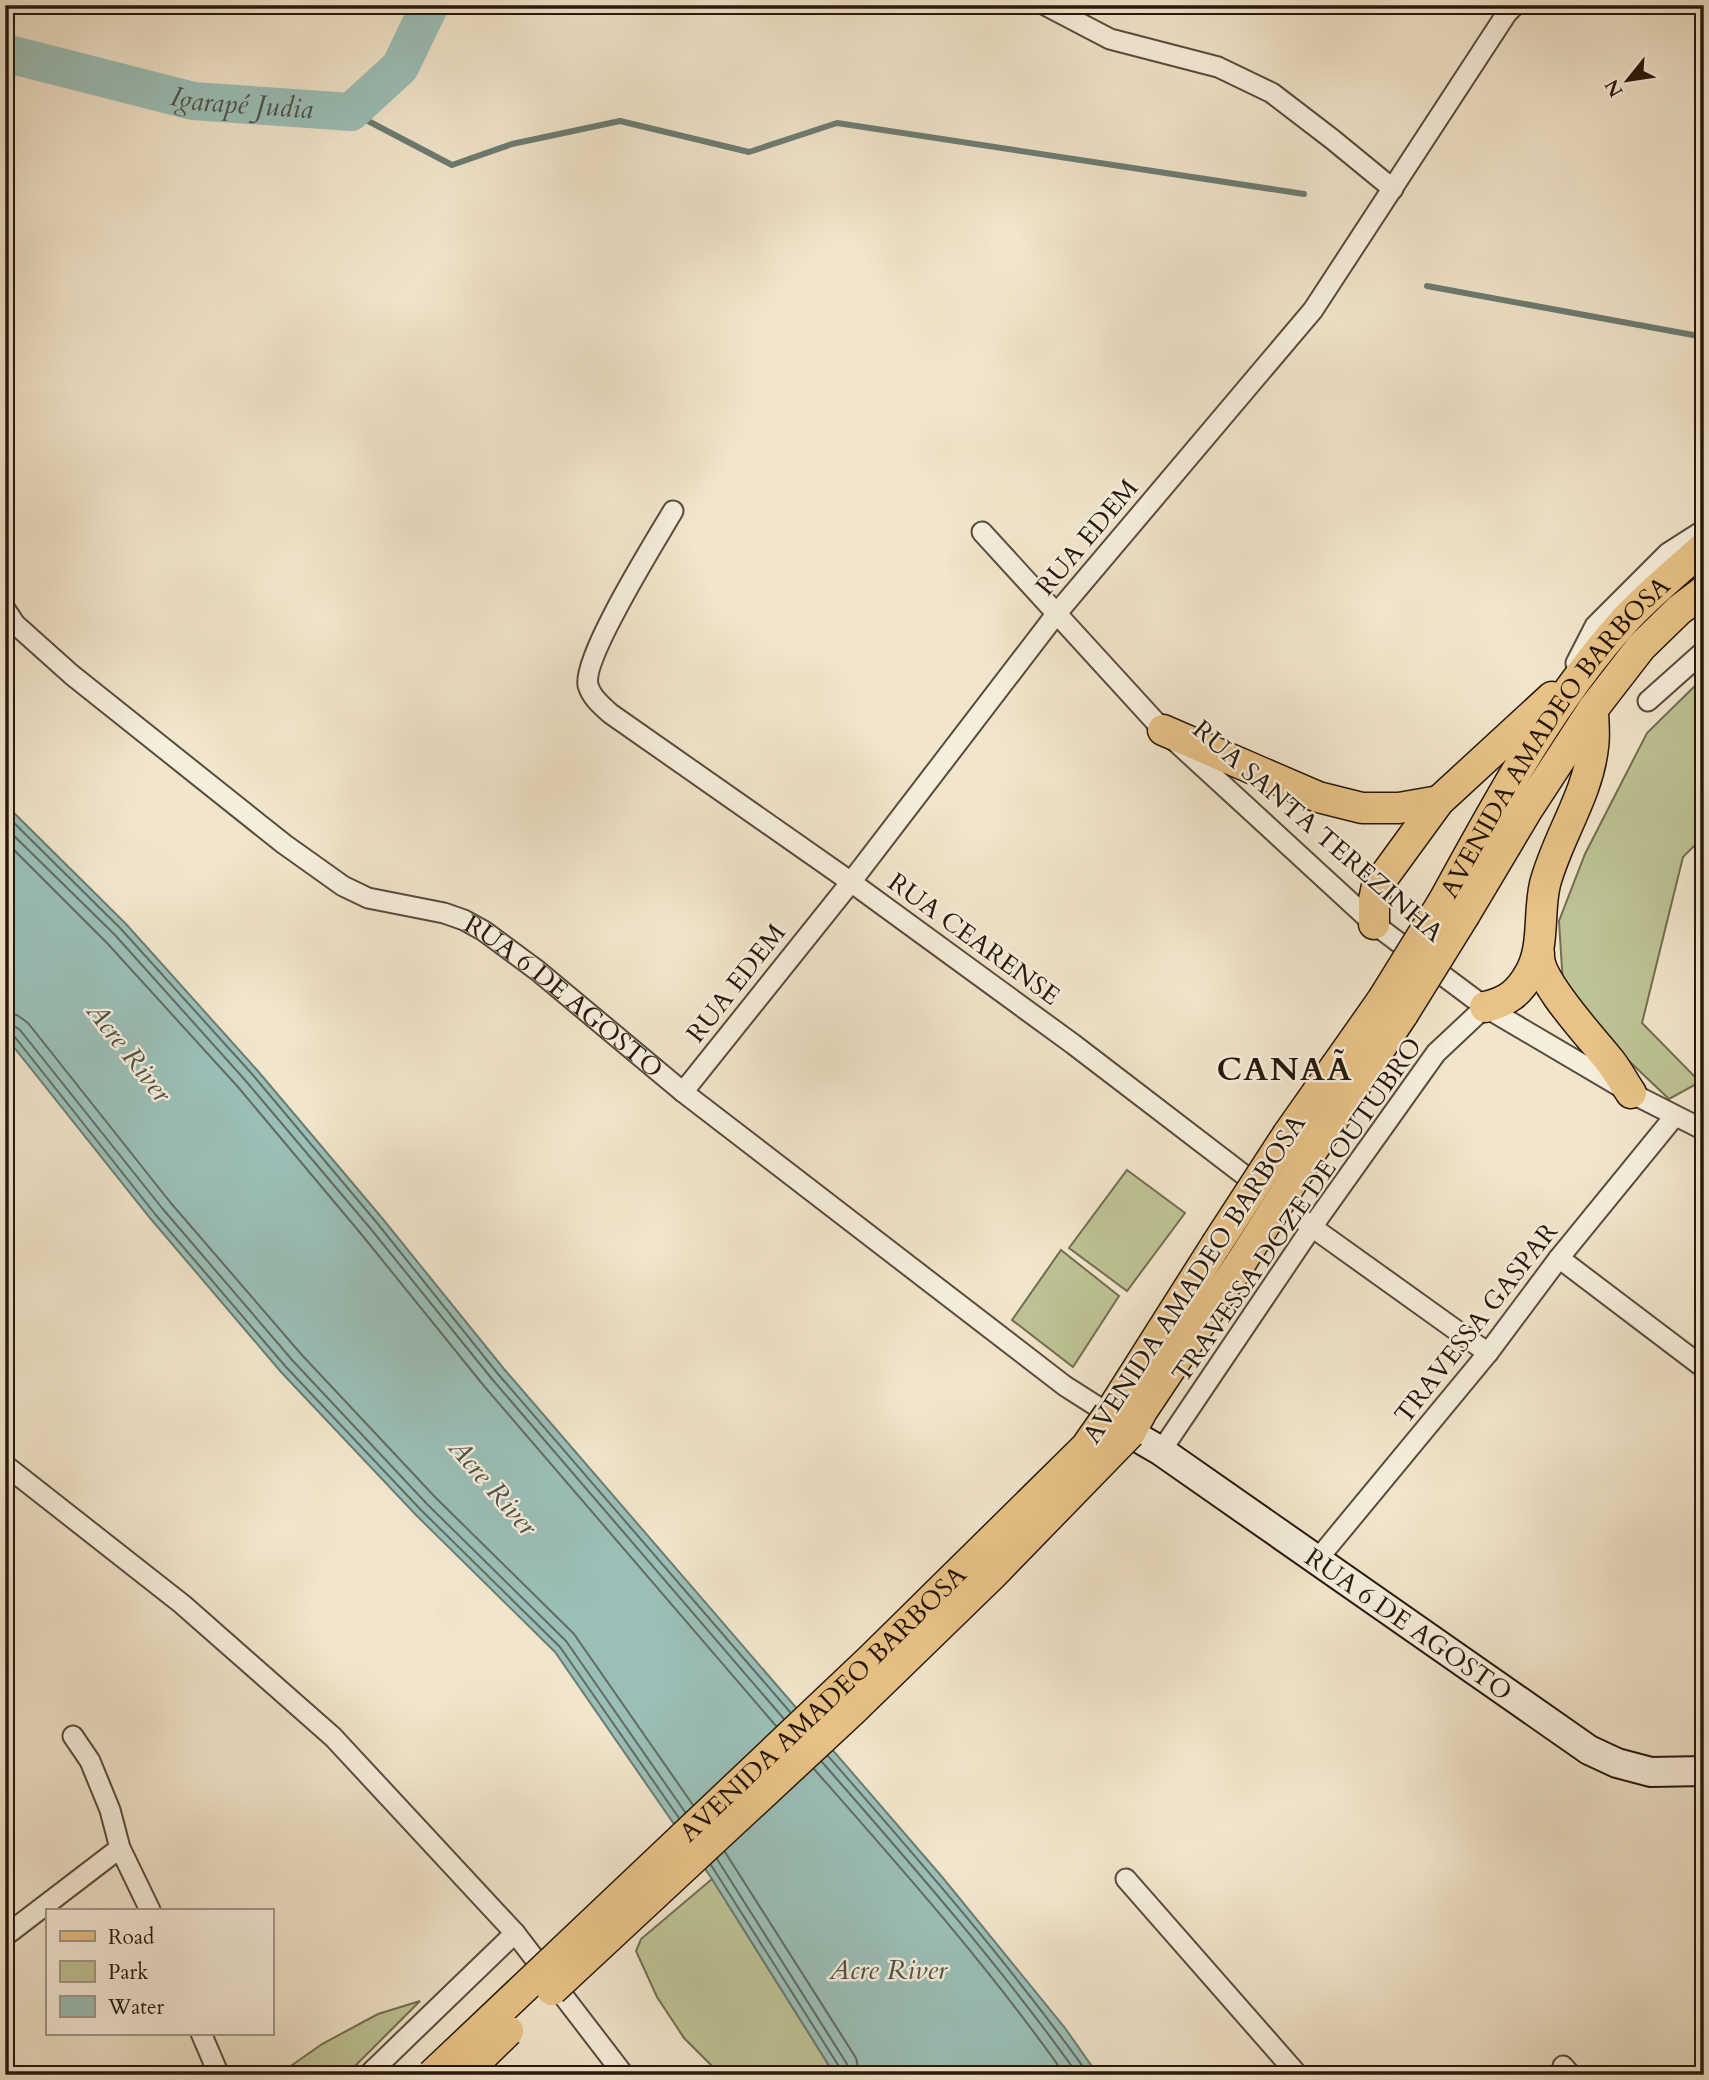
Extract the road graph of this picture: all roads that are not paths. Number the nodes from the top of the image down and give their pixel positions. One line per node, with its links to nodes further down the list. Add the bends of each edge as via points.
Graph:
1 (1045, 5): 3 (street, via 1110,39 1218,67 1272,93)
2 (1515, 5): 3 (street, RUA EDEM)
3 (1393, 189): 10 (street, RUA EDEM, via 1312,310)
4 (673, 511): 17 (street, RUA CEARENSE, via 615,613 589,667 588,685 596,701 611,714)
5 (1704, 530): 12 (street, via 1668,552 1595,626)
6 (982, 532): 10 (street, RUA SANTA TEREZINHA)
7 (1704, 547): 12 (main road, AVENIDA AMADEO BARBOSA, via 1627,618)
8 (1704, 592): 14 (main road, AVENIDA AMADEO BARBOSA, via 1641,647)
9 (5, 609): 22 (street, RUA 6 DE AGOSTO, via 15,624 72,676 317,868 368,898 444,913 484,931)
10 (1057, 613): 15 (street, RUA SANTA TEREZINHA); 17 (street, RUA EDEM)
11 (1704, 651): 13 (street)
12 (1573, 680): 16 (main road); 18 (main road, AVENIDA AMADEO BARBOSA, via 1510,782)
13 (1648, 701)
14 (1593, 709): 18 (main road, AVENIDA AMADEO BARBOSA, via 1527,810); 20 (main road, via 1588,771 1546,884)
15 (1163, 730): 16 (main road, via 1318,797 1362,808); 19 (street, RUA SANTA TEREZINHA)
16 (1438, 801): 19 (main road, via 1377,886)
17 (850, 882): 22 (street, RUA EDEM); 27 (street, RUA CEARENSE, via 1073,1044)
18 (1454, 908): 26 (main road, AVENIDA AMADEO BARBOSA, bridge)
19 (1374, 924): 21 (street, RUA SANTA TEREZINHA)
20 (1539, 954): 21 (main road, via 1514,996); 23 (main road, via 1545,975)
21 (1485, 1007): 23 (street, RUA SANTA TEREZINHA); 27 (street, TRAVESSA DOZE DE OUTUBRO, via 1436,1053)
22 (683, 1092): 31 (street, RUA 6 DE AGOSTO)
23 (1631, 1093): 24 (street, RUA SANTA TEREZINHA)
24 (1674, 1117): 25 (street, RUA SANTA TEREZINHA); 28 (street, TRAVESSA GASPAR)
25 (1704, 1130)
26 (1300, 1142): 31 (main road, AVENIDA AMADEO BARBOSA, bridge, via 1216,1245); 31 (main road, AVENIDA AMADEO BARBOSA, bridge, via 1242,1261 1142,1411)
27 (1312, 1227): 29 (street, RUA CEARENSE); 32 (street, TRAVESSA DOZE DE OUTUBRO)
28 (1559, 1258): 29 (street, TRAVESSA GASPAR); 30 (street)
29 (1488, 1353): 34 (street, TRAVESSA GASPAR)
30 (1704, 1368)
31 (1119, 1423): 32 (street, RUA 6 DE AGOSTO); 45 (main road, AVENIDA AMADEO BARBOSA, bridge, via 1086,1447 871,1659); 46 (main road, AVENIDA AMADEO BARBOSA, bridge, via 992,1576)
32 (1161, 1451): 34 (street, RUA 6 DE AGOSTO)
33 (5, 1465): 40 (street, via 182,1604 333,1737)
34 (1317, 1560): 36 (street, RUA 6 DE AGOSTO, via 1590,1751 1651,1772)
35 (73, 1737): 37 (street, via 90,1761)
36 (1704, 1771)
37 (120, 1848): 39 (street); 41 (street)
38 (1126, 1879): 48 (street)
39 (150, 1909)
40 (515, 1933): 44 (street); 47 (street)
41 (5, 1936)
42 (202, 2035): 43 (street)
43 (219, 2075)
44 (368, 2075)
45 (432, 2075)
46 (463, 2075)
47 (624, 2075)
48 (1298, 2075)

